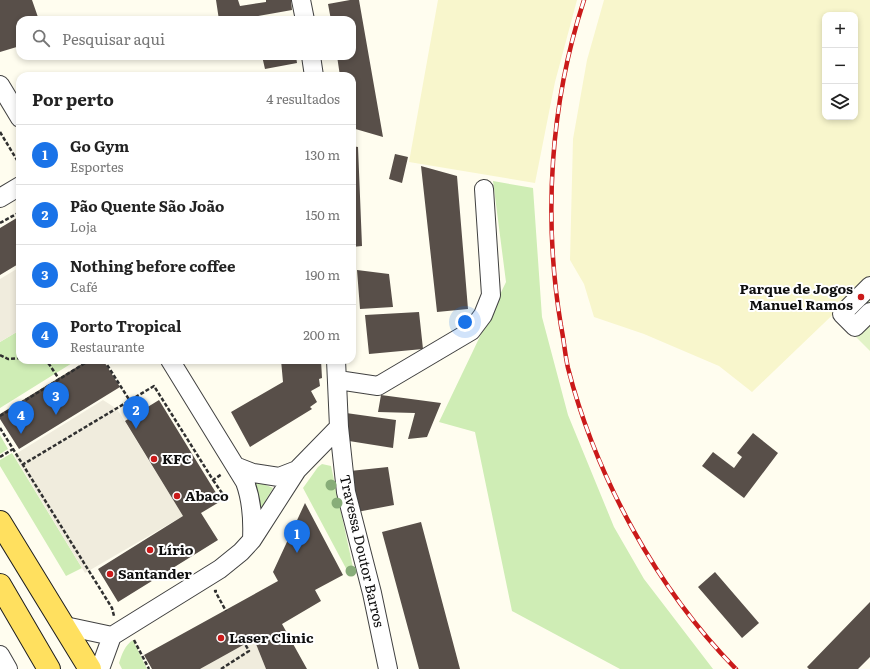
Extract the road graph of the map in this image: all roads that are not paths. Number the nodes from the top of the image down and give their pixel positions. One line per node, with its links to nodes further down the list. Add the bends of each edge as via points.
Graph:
1 (301, 0): 2 (street)
2 (303, 16)
3 (312, 60): 4 (street)
4 (313, 72)
5 (0, 85): 6 (street)
6 (16, 111)
7 (16, 188): 9 (street)
8 (484, 189): 14 (street, via 491,295 483,315 471,331 378,386)
9 (0, 198)
10 (870, 286): 11 (street, via 842,314 855,327)
11 (870, 312)
12 (172, 364): 16 (street)
13 (336, 364): 14 (street, Travessa Doutor Barros)
14 (338, 380): 15 (street, Travessa Doutor Barros)
15 (339, 427): 17 (street); 28 (street, Travessa Doutor Barros, via 346,492)
16 (235, 466): 17 (street, via 279,477); 19 (street, via 250,496 253,512)
17 (297, 470): 19 (street)
18 (0, 522): 21 (main road)
19 (252, 540): 22 (street, via 220,569)
20 (0, 585): 25 (main road)
21 (65, 626): 22 (street); 26 (main road)
22 (112, 636): 27 (street)
23 (0, 655): 24 (street)
24 (8, 669)
25 (49, 669)
26 (90, 669)
27 (100, 669)
28 (388, 669)

